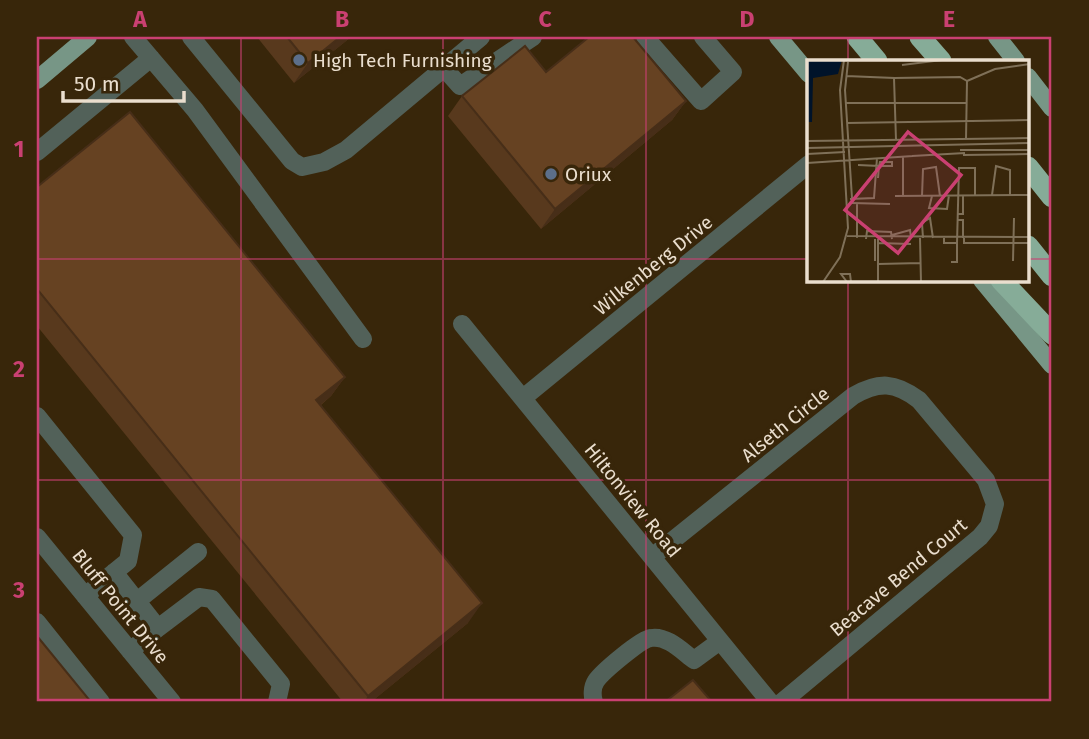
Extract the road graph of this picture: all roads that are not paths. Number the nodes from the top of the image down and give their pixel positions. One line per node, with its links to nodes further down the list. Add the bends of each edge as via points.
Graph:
1 (88, 37): 18 (main road)
2 (133, 37): 12 (street)
3 (191, 37): 16 (street, via 292,161 302,167 346,150)
4 (481, 37): 16 (street)
5 (533, 37): 16 (street, via 460,86)
6 (645, 37): 7 (street, via 701,102 733,72)
7 (703, 37)
8 (778, 37): 17 (main road)
9 (857, 37): 13 (highway)
10 (920, 37): 14 (highway)
11 (997, 37): 15 (main road)
12 (151, 58): 21 (street); 31 (street, via 195,110)
13 (876, 60)
14 (940, 60)
15 (1015, 60)
16 (444, 68)
17 (807, 72)
18 (37, 80)
19 (1030, 80): 20 (main road)
20 (1052, 108)
21 (37, 152)
22 (807, 166): 33 (street, Wilkenberg Drive)
23 (1030, 170): 24 (highway)
24 (1052, 197)
25 (1030, 248): 26 (highway)
26 (1052, 276)
27 (984, 282): 32 (main road)
28 (1003, 282): 30 (highway)
29 (462, 324): 33 (street, Hiltonview Road)
30 (1052, 334)
31 (363, 339)
32 (1052, 365)
33 (523, 398): 38 (street, Hiltonview Road)
34 (37, 415): 39 (street, via 133,535 128,561)
35 (947, 434): 38 (street, Alseth Circle, via 907,391 894,386 866,388); 51 (street, Beacave Bend Court, via 986,480 995,504 989,526)
36 (37, 537): 40 (street, Bluff Point Drive)
37 (198, 552): 41 (street)
38 (652, 557): 44 (street, Hiltonview Road)
39 (114, 572): 40 (street); 41 (street)
40 (85, 596): 45 (street, Bluff Point Drive)
41 (137, 601): 43 (street)
42 (37, 622): 47 (street)
43 (158, 628): 45 (street); 48 (street, via 198,597 212,599 281,684)
44 (720, 640): 49 (street, via 694,660 660,638 649,638 594,683); 50 (street, Hiltonview Road)
45 (130, 651): 46 (street, Bluff Point Drive)
46 (165, 700)
47 (101, 702)
48 (277, 702)
49 (594, 702)
50 (770, 702)
51 (782, 702)

